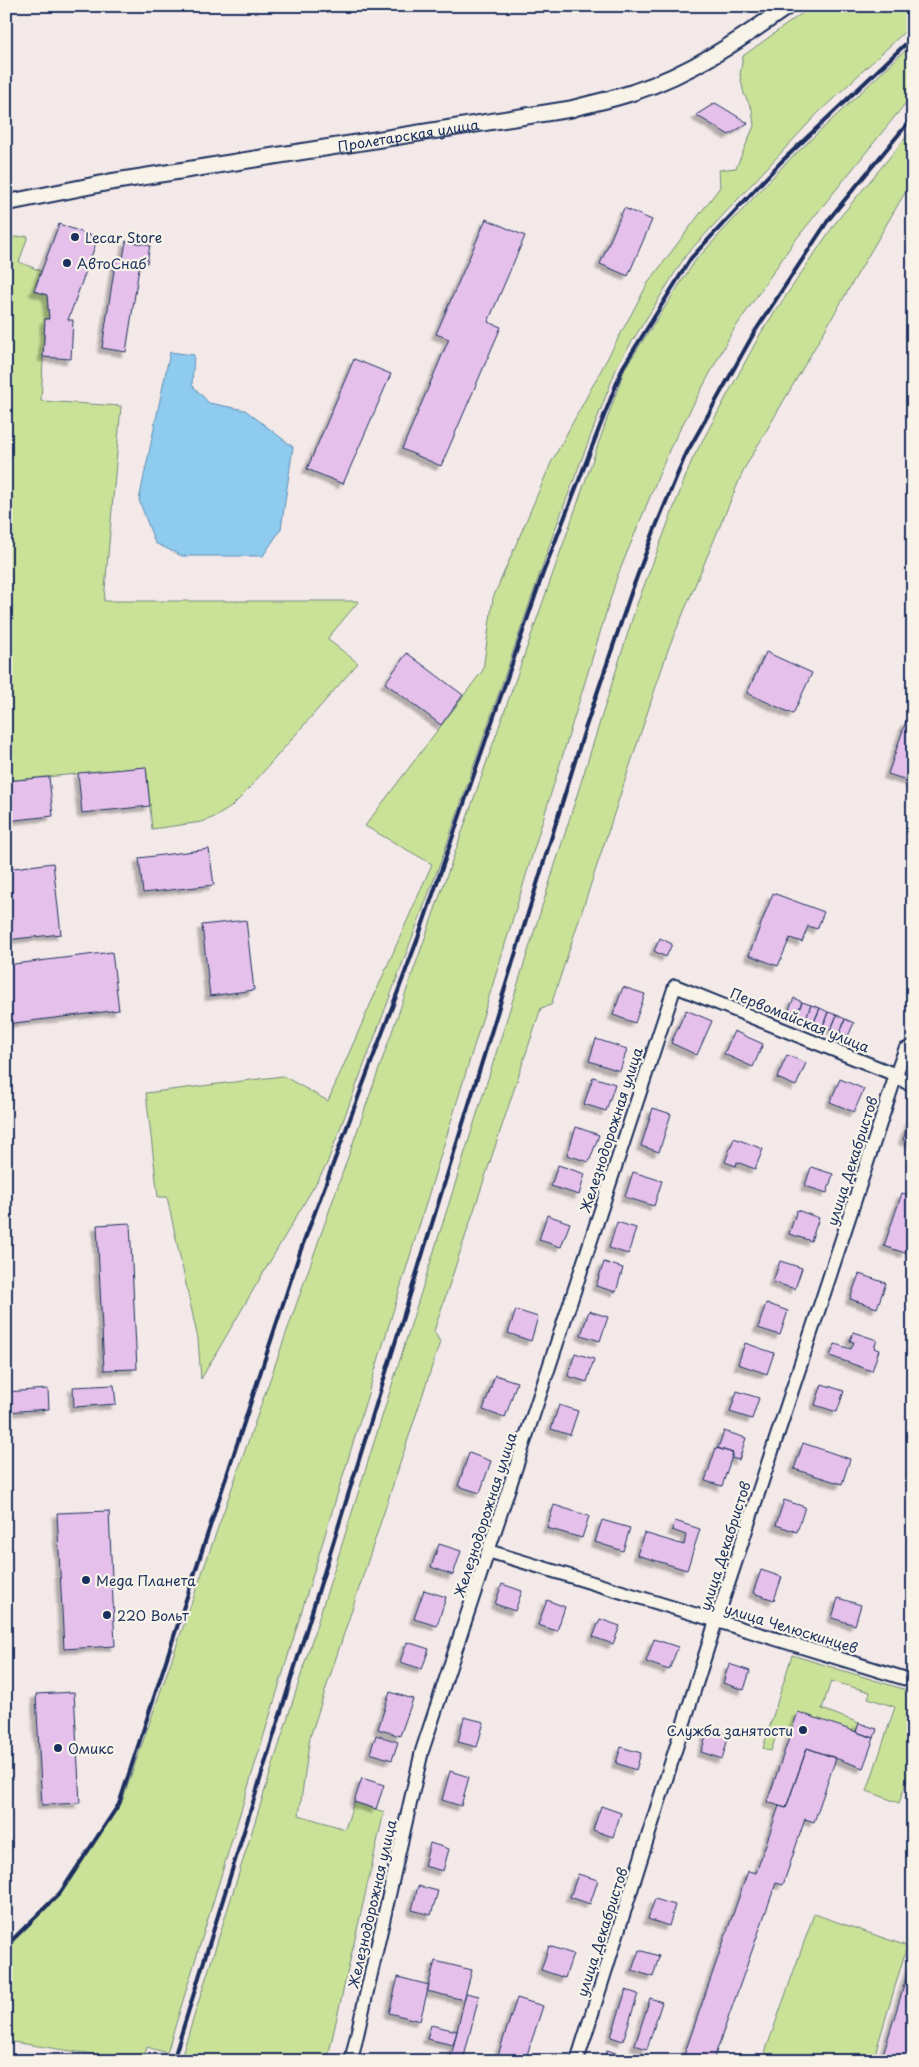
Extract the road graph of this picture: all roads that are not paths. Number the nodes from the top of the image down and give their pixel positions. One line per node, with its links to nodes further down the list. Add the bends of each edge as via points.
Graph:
1 (788, 6): 2 (street, Пролетарская улица, via 679,74 634,92 571,109 110,182)
2 (6, 204)
3 (675, 986): 5 (street, Первомайская улица); 7 (street, Железнодорожная улица)
4 (913, 1046): 5 (street, улица Декабристов, via 905,1050)
5 (896, 1076): 6 (street, Первомайская улица); 8 (street, улица Декабристов)
6 (913, 1087)
7 (488, 1551): 8 (street, улица Челюскинцев); 10 (street, Железнодорожная улица, via 422,1751)
8 (716, 1621): 9 (street, улица Челюскинцев); 11 (street, улица Декабристов)
9 (913, 1681)
10 (351, 2061)
11 (577, 2061)

